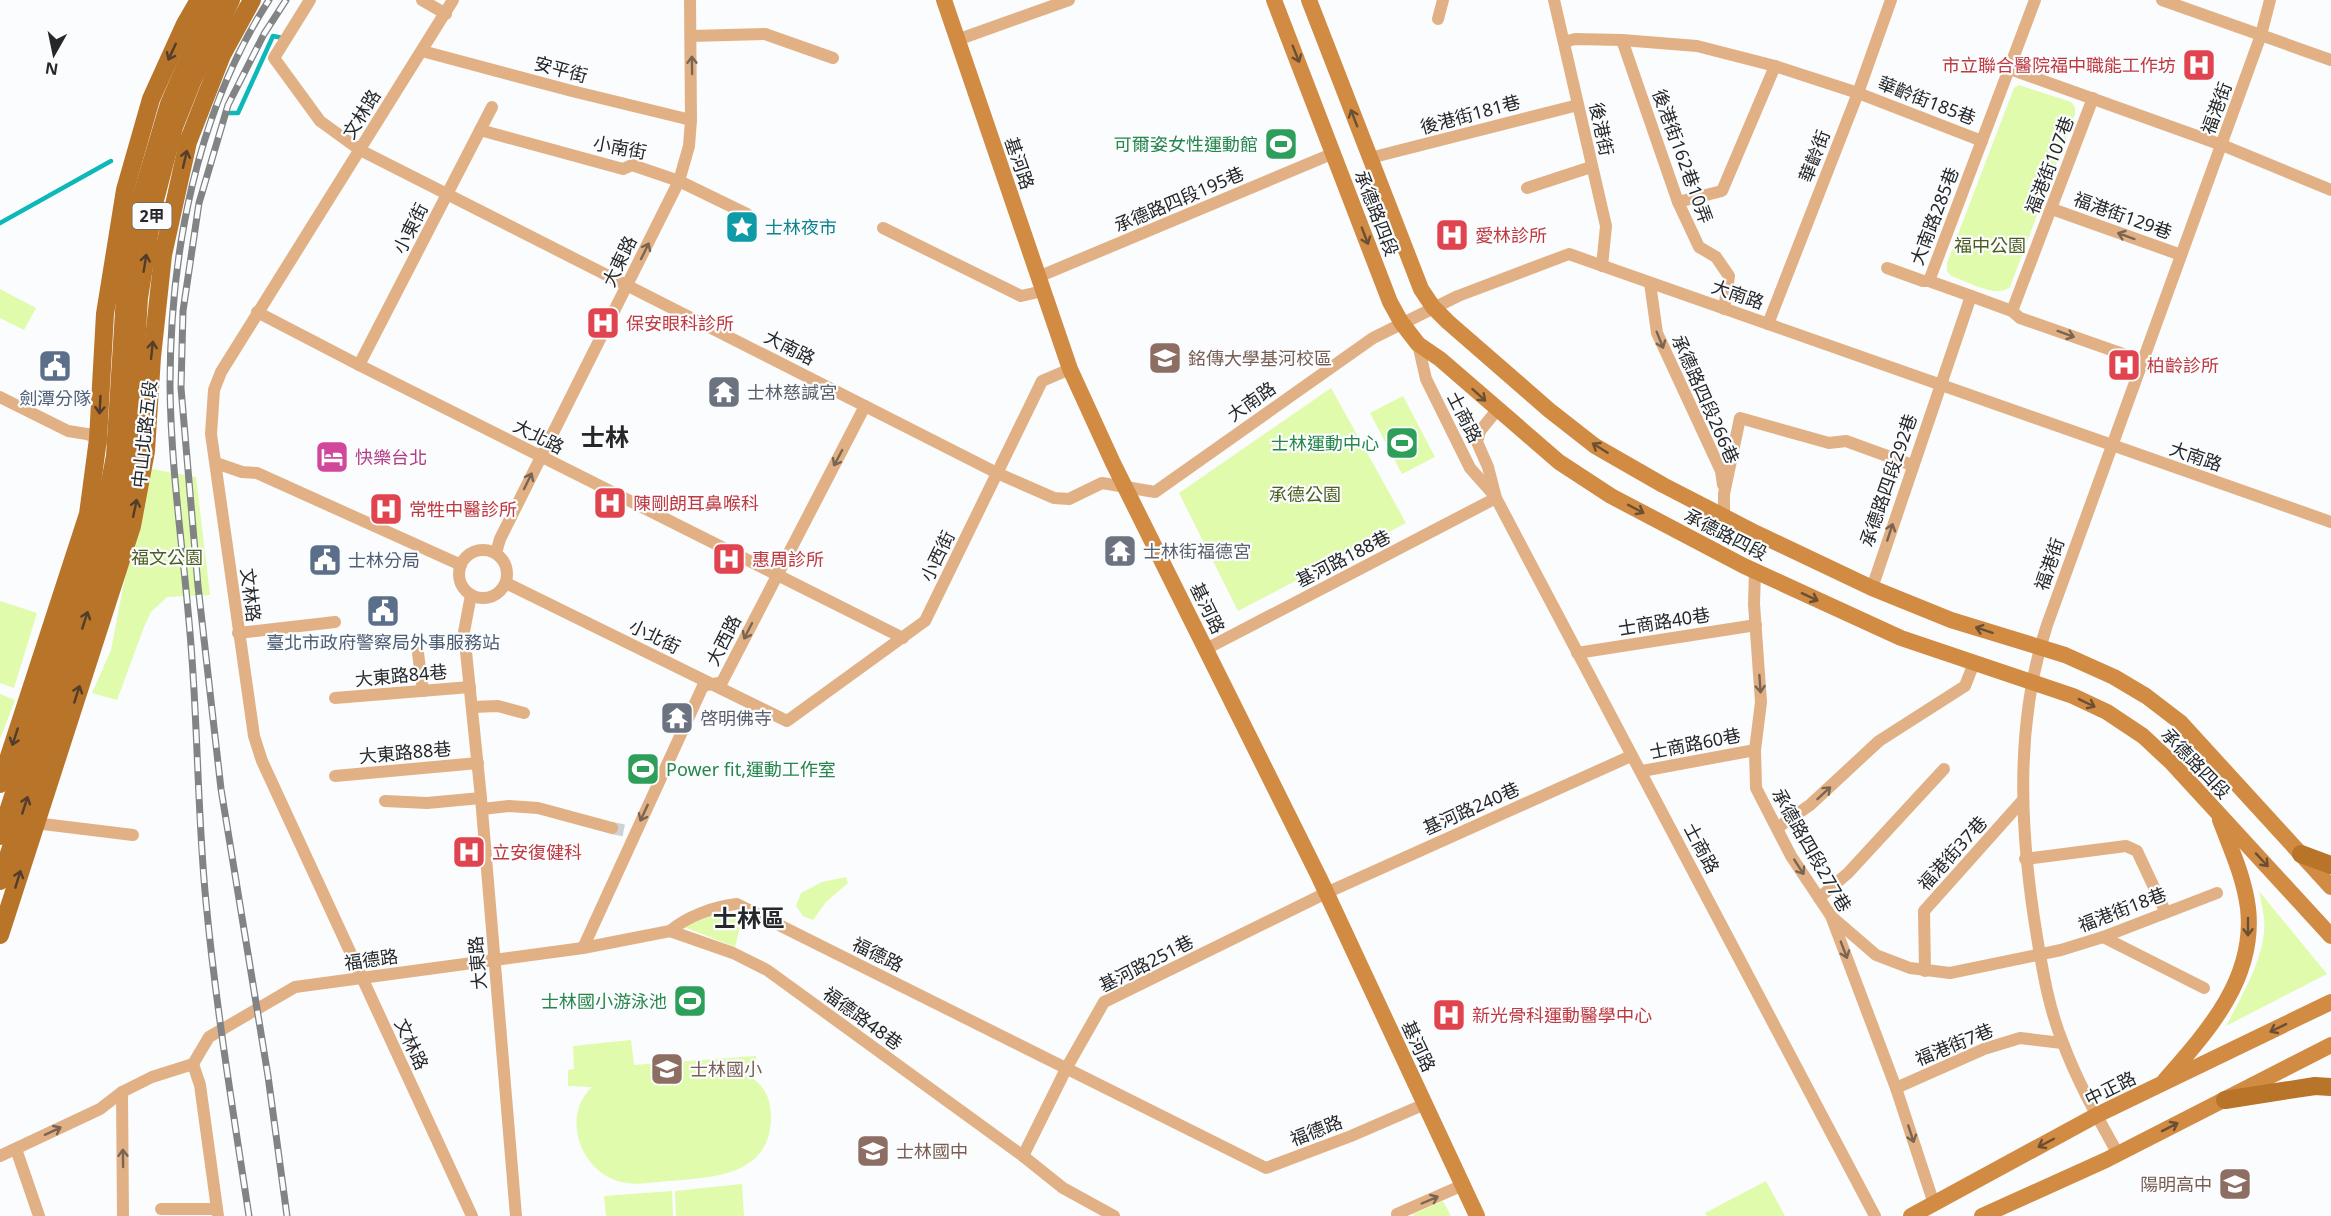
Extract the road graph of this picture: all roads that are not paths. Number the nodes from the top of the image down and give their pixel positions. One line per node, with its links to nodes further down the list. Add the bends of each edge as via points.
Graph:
1 (199, 0): 68 (main road, one-way to 68, via 151,99 125,190)
2 (218, 0): 69 (main road, 中山北路五段 / 2甲, via 169,104 141,198 125,296)
3 (231, 0): 35 (main road, 中山北路五段 / 2甲)
4 (252, 0): 36 (main road, 中山北路五段, via 222,55)
5 (310, 0): 41 (street, 大南路, via 274,58 320,121)
6 (422, 0): 19 (street)
7 (453, 0): 19 (street, 文林路)
8 (690, 0): 22 (street, 大東路)
9 (944, 0): 23 (main road, 基河路)
10 (1069, 0): 23 (street)
11 (1274, 0): 42 (main road, 承德路四段, one-way to 42)
12 (1309, 0): 43 (main road, 承德路四段, one-way to 12)
13 (1443, 0): 20 (street)
14 (1554, 0): 25 (street, 後港街)
15 (1891, 0): 31 (street, 華齡街)
16 (2035, 0): 30 (street, 大南路285巷)
17 (2162, 0): 21 (street)
18 (2270, 0): 21 (street, 福港街)
19 (446, 14): 26 (street, 文林路)
20 (1438, 19)
21 (2261, 35): 28 (street); 40 (street, 福港街)
22 (691, 36): 27 (street, via 765,34); 37 (street, 大東路, one-way to 22)
23 (957, 40): 58 (main road, 基河路)
24 (1622, 40): 25 (street, 華齡街185巷); 29 (street, 華齡街185巷, via 1697,46); 49 (street, 後港街162巷10弄)
25 (1564, 42): 33 (street, 後港街)
26 (422, 51): 37 (street, 安平街); 41 (street, 文林路)
27 (833, 58)
28 (2331, 60)
29 (1775, 66): 31 (street, 華齡街185巷); 49 (street, via 1722,191)
30 (2010, 69): 32 (street); 39 (street, 大南路285巷)
31 (1858, 93): 39 (street, 華齡街185巷); 66 (street, 華齡街)
32 (2093, 99): 40 (street); 50 (street, 福港街107巷)
33 (1578, 105): 43 (street, 後港街181巷); 44 (street, 後港街)
34 (492, 106): 38 (street, 小東街)
35 (181, 110): 36 (main road); 79 (main road, 中山北路五段 / 2甲, one-way to 35, via 139,298 154,204)
36 (199, 114): 79 (main road, 中山北路五段, one-way to 36, via 152,357 163,255 188,142)
37 (692, 120): 45 (street, 大東路)
38 (480, 130): 45 (street, 小南街, via 622,169 632,165); 48 (street, 小東街)
39 (1982, 141): 56 (street, 大南路285巷)
40 (2222, 144): 47 (street); 53 (street, 福港街)
41 (360, 150): 48 (street, 大南路); 64 (street, 文林路)
42 (1334, 153): 58 (street, 承德路四段195巷); 65 (main road, 承德路四段, one-way to 65)
43 (1370, 158): 61 (main road, 承德路四段, via 1418,282)
44 (1592, 167): 46 (street); 54 (street, 後港街, via 1606,226)
45 (679, 182): 51 (street, 小南街); 59 (street, 大東路, one-way to 45)
46 (1527, 188)
47 (2331, 190)
48 (447, 195): 59 (street, 大南路); 71 (street, 小東街)
49 (1678, 201): 62 (street, 後港街162巷10弄, via 1699,247 1716,257 1729,276)
50 (2052, 209): 53 (street, 福港街129巷, one-way to 50); 63 (street, 福港街107巷)
51 (747, 214)
52 (883, 228): 58 (street, via 1022,296)
53 (2181, 255): 70 (street, 福港街)
54 (1602, 266): 57 (street, 大南路); 61 (street, 大南路, via 1569,254)
55 (1887, 268): 56 (street)
56 (1929, 281): 60 (street, 大南路285巷)
57 (1650, 283): 62 (street, 大南路); 85 (street, 承德路四段266巷, one-way to 85, via 1657,333 1721,471)
58 (1041, 284): 72 (main road, 基河路)
59 (627, 286): 75 (street, 大南路); 80 (street, 大東路)
60 (1971, 296): 63 (street); 73 (street)
61 (1433, 307): 65 (street, 大南路); 87 (main road, 承德路四段, one-way to 61, via 1595,446)
62 (1724, 309): 66 (street, 大南路)
63 (2012, 311): 70 (street, one-way to 70, via 2020,318)
64 (257, 312): 71 (street, 大北路); 81 (street, 文林路, via 214,390 211,426)
65 (1401, 322): 67 (main road, 承德路四段); 84 (street, 大南路, via 1155,492)
66 (1768, 324): 73 (street, 大南路)
67 (1418, 344): 76 (main road, 承德路四段, one-way to 76); 86 (street, 士商路, via 1426,380 1470,468)
68 (96, 354): 69 (main road); 77 (main road, one-way to 77)
69 (122, 356): 79 (main road, 中山北路五段 / 2甲)
70 (2143, 361): 78 (street, 福港街)
71 (359, 365): 80 (street, 大北路)
72 (1070, 369): 83 (street, 小西街, via 1042,381); 84 (main road, 基河路)
73 (1940, 385): 78 (street, 大南路); 82 (street, 承德路四段292巷)
74 (0, 397): 77 (street, via 68,431)
75 (865, 406): 83 (street, 大南路); 92 (street, 大西路, one-way to 92)
76 (1497, 410): 86 (street, 士商路, via 1480,431 1477,442); 91 (main road, 承德路四段, one-way to 91, via 1559,462 1611,495)
77 (98, 439): 79 (street); 119 (main road, one-way to 119, via 88,514)
78 (2111, 445): 88 (street, 大南路); 100 (street, 福港街)
79 (131, 447): 124 (main road, 中山北路五段, one-way to 79, via 132,526); 128 (main road, 中山北路五段 / 2甲, via 103,519); 132 (main road, 中山北路五段 / 2甲, one-way to 79, via 117,521)
80 (540, 456): 89 (street, 大東路, one-way to 80); 92 (street, 大北路)
81 (216, 463): 90 (street, via 257,473); 98 (street, 文林路)
82 (1912, 465): 85 (street, via 1846,441 1829,443 1740,418); 94 (street, 承德路四段292巷, one-way to 82)
83 (997, 473): 84 (street, 大南路, via 1054,498 1069,499 1102,483); 99 (street, 小西街, via 926,621)
84 (1127, 488): 101 (main road, 基河路)
85 (1724, 494): 87 (street)
86 (1496, 498): 101 (street, 基河路188巷); 103 (street, 士商路)
87 (1724, 516): 94 (main road, 承德路四段)
88 (2331, 522)
89 (496, 553): 90 (street, via 476,551); 93 (street, via 508,570)
90 (461, 565): 95 (street, via 459,579)
91 (1755, 571): 97 (street, 承德路四段277巷); 104 (main road, 承德路四段, one-way to 104, via 1901,638)
92 (777, 574): 99 (street, 大北路); 106 (street, 大西路, one-way to 106, via 722,682)
93 (506, 583): 95 (street, via 491,597); 106 (street, 小北街)
94 (1872, 588): 100 (main road, 承德路四段, one-way to 94, via 1952,620)
95 (471, 595): 107 (street, 大東路, via 464,632)
96 (335, 622): 98 (street)
97 (1756, 625): 103 (street, 士商路40巷); 113 (street, 承德路四段277巷, one-way to 113, via 1761,702)
98 (238, 633): 147 (street, 文林路, via 254,736 262,761)
99 (903, 638): 112 (street, 小西街)
100 (2040, 647): 105 (street, 福港街); 129 (main road, 承德路四段, via 2114,677 2180,722)
101 (1206, 649): 134 (main road, 基河路)
102 (418, 653): 108 (street)
103 (1577, 653): 114 (street, 士商路)
104 (1974, 663): 105 (main road, 承德路四段); 126 (street, one-way to 104, via 1810,805 1879,741 1965,686)
105 (2033, 681): 120 (street, 福港街); 123 (main road, 承德路四段, one-way to 123, via 2107,712 2143,736)
106 (713, 684): 112 (street, 小北街); 143 (street, 大西路, one-way to 143, via 703,686 630,833)
107 (470, 687): 108 (street, 大東路84巷); 110 (street, 大東路)
108 (423, 691): 109 (street, 大東路84巷)
109 (335, 698)
110 (472, 707): 111 (street, via 498,706); 115 (street, 大東路)
111 (524, 713)
112 (787, 721)
113 (1755, 750): 117 (street, 士商路60巷); 126 (street, 承德路四段277巷, via 1756,788)
114 (1631, 756): 117 (street, 士商路); 134 (street, 基河路240巷)
115 (478, 763): 118 (street, 大東路88巷); 122 (street, 大東路)
116 (1944, 769): 136 (street, via 1848,873)
117 (1642, 771): 176 (street, 士商路)
118 (335, 776)
119 (0, 784)
120 (2023, 800): 130 (street, 福港街); 146 (street, 福港街37巷, via 1924,911)
121 (386, 801): 122 (street)
122 (481, 804): 125 (street, via 538,807); 145 (street, 大東路)
123 (2216, 811): 141 (main road, 承德路四段, one-way to 141); 154 (main road, one-way to 154, via 2235,858 2248,909 2249,936 2242,969 2228,999 2207,1032)
124 (35, 823): 127 (street); 140 (main road, 中山北路五段, one-way to 124)
125 (612, 828)
126 (1777, 828): 136 (street, 承德路四段277巷, one-way to 136)
127 (133, 835)
128 (0, 836)
129 (2301, 854): 131 (main road); 133 (main road, 承德路四段)
130 (2025, 859): 137 (street, via 2133,847); 144 (street, 福港街)
131 (2331, 865)
132 (0, 881)
133 (2331, 887)
134 (1326, 893): 153 (street, 基河路251巷, via 1104,1002); 159 (main road, 基河路)
135 (2217, 893): 137 (street, 福港街18巷)
136 (1819, 898): 138 (street, 承德路四段277巷)
137 (2165, 911): 142 (street, 福港街18巷)
138 (1831, 916): 146 (street, 福港街18巷, via 1876,955); 156 (street, 承德路四段277巷, one-way to 156)
139 (670, 932): 143 (street, 福德路); 153 (street, 福德路, via 696,916 737,904); 164 (street, 福德路48巷, via 733,953 767,970)
140 (0, 935)
141 (2331, 936)
142 (2103, 937): 144 (street, 福港街18巷); 148 (street)
143 (583, 948): 145 (street, 福德路)
144 (2040, 954): 146 (street, 福港街18巷, via 1950,973); 150 (street, 福港街)
145 (495, 959): 147 (street, 福德路); 173 (street, 大東路)
146 (1924, 971)
147 (363, 980): 152 (street, 福德路, via 295,987 209,1036); 172 (street, 文林路)
148 (2204, 988)
149 (2331, 1002): 154 (main road, 中正路, one-way to 154)
150 (2062, 1043): 156 (street, 福港街7巷, via 2020,1038 1984,1049); 160 (street, 福港街)
151 (2331, 1045): 158 (main road)
152 (193, 1064): 157 (street); 168 (street, via 201,1085)
153 (1067, 1067): 159 (street, 福德路, via 1266,1168); 164 (street, 基河路251巷)
154 (2161, 1084): 160 (main road, 中正路)
155 (2331, 1087): 158 (main road)
156 (1896, 1088): 166 (street, 承德路四段277巷, one-way to 166)
157 (122, 1092): 161 (street, one-way to 157, via 100,1109); 171 (street, one-way to 157)
158 (2225, 1100): 162 (main road, one-way to 158)
159 (1425, 1104): 165 (main road, 基河路)
160 (2097, 1115): 162 (street, 福港街); 166 (main road, 中正路, one-way to 166)
161 (16, 1149): 163 (street); 170 (street)
162 (2118, 1154): 178 (main road)
163 (0, 1156)
164 (1023, 1156): 174 (street, via 1063,1188)
165 (1463, 1185): 169 (street, one-way to 165); 175 (main road, 基河路)
166 (1934, 1204): 177 (main road, 中正路)
167 (161, 1209): 168 (street)
168 (218, 1212)
169 (1397, 1214)
170 (39, 1216)
171 (123, 1216)
172 (472, 1216)
173 (516, 1216)
174 (1114, 1216)
175 (1478, 1216)
176 (1875, 1216)
177 (1911, 1216)
178 (1982, 1216)

